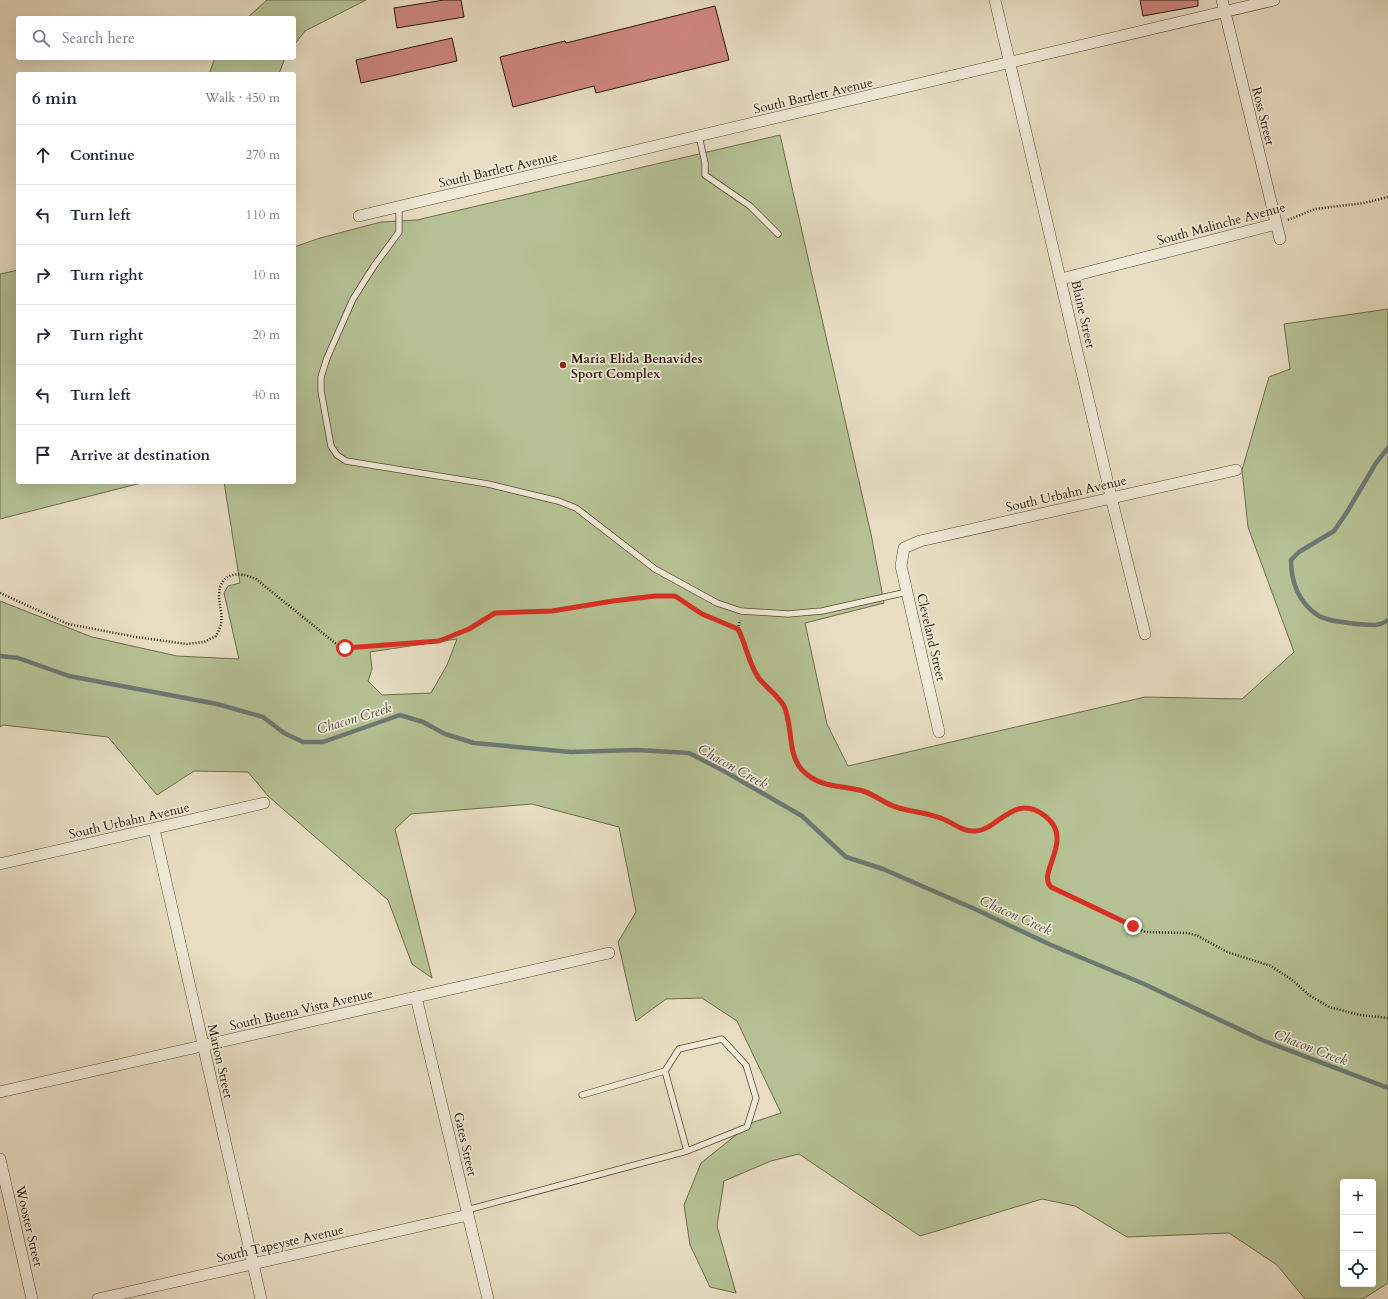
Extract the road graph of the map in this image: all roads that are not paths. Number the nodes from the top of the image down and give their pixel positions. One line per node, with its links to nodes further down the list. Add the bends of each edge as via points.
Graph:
1 (995, 0): 5 (street, Blaine Street)
2 (1222, 0): 4 (street, Ross Street)
3 (1274, 0): 4 (street, South Bartlett Avenue)
4 (1225, 12): 5 (street, South Bartlett Avenue); 9 (street, Ross Street)
5 (1011, 63): 6 (street, South Bartlett Avenue); 12 (street, Blaine Street)
6 (699, 136): 7 (street, South Bartlett Avenue); 10 (lane, via 705,175 750,206)
7 (399, 207): 8 (street, South Bartlett Avenue); 16 (lane, via 399,232 353,299 321,377 321,391 331,446 336,455 346,461 488,484 558,501 576,508 655,569 717,603 741,611 788,614 822,611)
8 (359, 216)
9 (1276, 224): 11 (street, Ross Street); 12 (street, South Malinche Avenue)
10 (778, 234)
11 (1280, 239)
12 (1061, 279): 14 (street, Blaine Street)
13 (1236, 470): 14 (street, South Urbahn Avenue)
14 (1112, 497): 15 (street, South Urbahn Avenue, via 920,541); 17 (street, Blaine Street)
15 (904, 548): 16 (street, Cleveland Street, via 901,566)
16 (907, 592): 18 (street, Cleveland Street)
17 (1145, 634)
18 (939, 732)
19 (264, 803): 20 (street, South Urbahn Avenue)
20 (154, 829): 21 (street, South Urbahn Avenue); 24 (street, Marion Street)
21 (0, 864)
22 (609, 953): 23 (street, South Buena Vista Avenue)
23 (416, 996): 24 (street, South Buena Vista Avenue); 30 (street, Gates Street)
24 (203, 1047): 26 (street, South Buena Vista Avenue); 31 (street, Marion Street)
25 (665, 1071): 27 (lane); 28 (lane); 28 (lane, via 678,1049 722,1039 746,1065 756,1098 747,1127)
26 (0, 1092)
27 (582, 1095)
28 (686, 1151): 30 (lane)
29 (0, 1159): 32 (street, Wooster Street)
30 (468, 1212): 31 (street, South Tapeyste Avenue); 35 (street, Gates Street)
31 (253, 1264): 33 (street, South Tapeyste Avenue); 34 (street, Marion Street)
32 (32, 1299)
33 (98, 1299)
34 (261, 1299)
35 (488, 1299)

